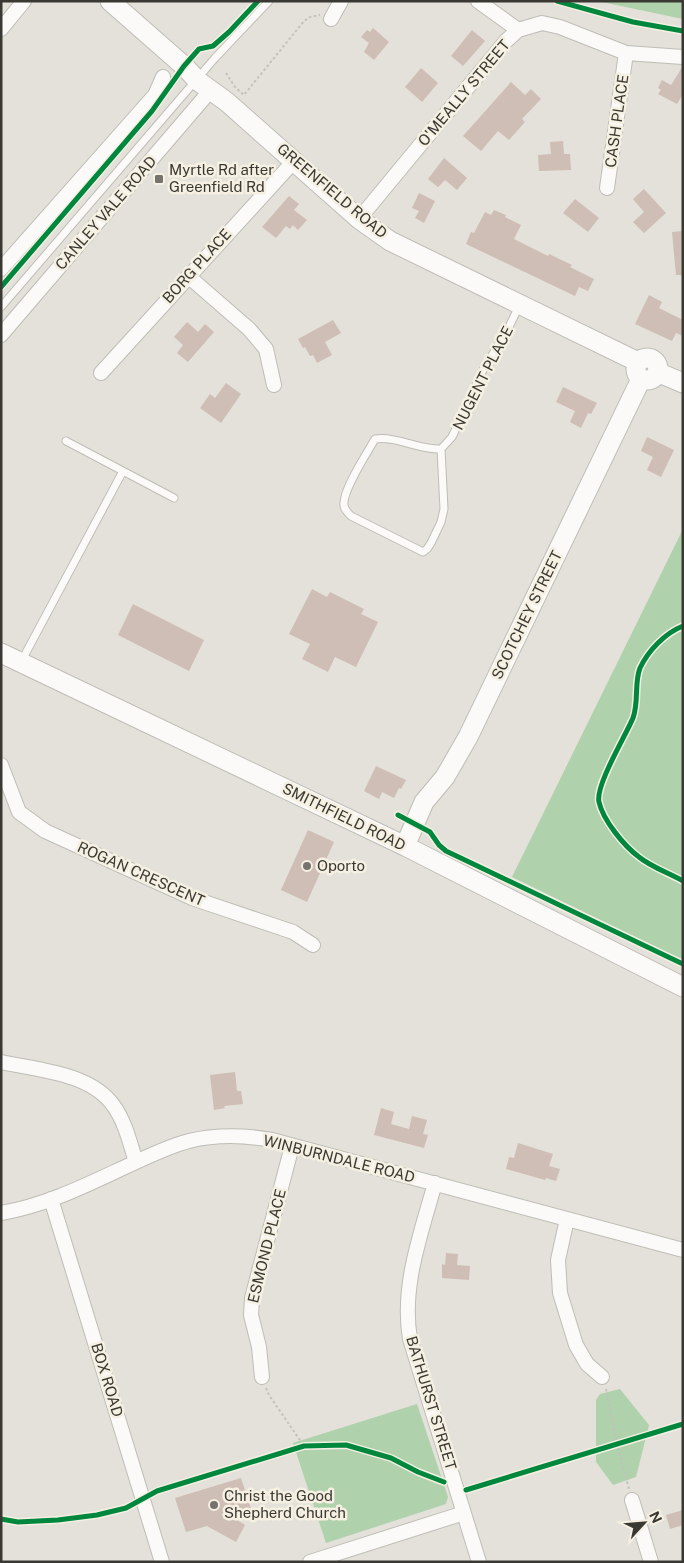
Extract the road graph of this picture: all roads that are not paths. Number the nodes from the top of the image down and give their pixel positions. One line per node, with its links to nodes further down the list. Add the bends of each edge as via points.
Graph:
1 (24, 1): 7 (street)
2 (110, 1): 12 (street, GREENFIELD ROAD)
3 (269, 1): 12 (lane, via 216,58)
4 (341, 1): 6 (street)
5 (478, 1): 8 (street)
6 (332, 19)
7 (1, 29)
8 (518, 30): 9 (street, O'MEALLY STREET, via 542,24 560,27); 15 (street, O'MEALLY STREET)
9 (626, 53): 10 (street, O'MEALLY STREET); 14 (street, CASH PLACE)
10 (683, 57)
11 (163, 77): 16 (street, via 155,95)
12 (204, 86): 13 (street, GREENFIELD ROAD); 19 (lane); 20 (street, CANLEY VALE ROAD)
13 (295, 160): 15 (street, GREENFIELD ROAD); 17 (street, BORG PLACE)
14 (607, 188)
15 (359, 219): 18 (street, GREENFIELD ROAD, via 390,241)
16 (1, 269)
17 (188, 276): 22 (street, BORG PLACE); 24 (street, via 250,329 266,350)
18 (520, 303): 21 (street, GREENFIELD ROAD); 26 (lane, NUGENT PLACE, via 483,370 452,437)
19 (1, 306)
20 (1, 335)
21 (645, 371): 23 (street, GREENFIELD ROAD); 32 (street, SCOTCHEY STREET, via 468,737 445,777 424,802)
22 (101, 373)
23 (683, 383)
24 (274, 385)
25 (66, 441): 27 (lane)
26 (441, 449): 26 (lane, via 444,509 427,549 422,552 351,516 345,509 348,490 375,439)
27 (123, 471): 28 (lane); 30 (lane)
28 (174, 498)
29 (1, 654): 30 (street, SMITHFIELD ROAD)
30 (21, 663): 32 (street, SMITHFIELD ROAD)
31 (1, 766): 33 (street, ROGAN CRESCENT, via 19,812 45,831 192,898 293,932)
32 (404, 846): 34 (street, SMITHFIELD ROAD)
33 (313, 945)
34 (683, 987)
35 (1, 1062): 37 (street, via 78,1079 103,1093 122,1122)
36 (292, 1146): 37 (street, WINBURNDALE ROAD, via 243,1136 215,1136 179,1144); 38 (street, WINBURNDALE ROAD); 43 (street, ESMOND PLACE, via 251,1307)
37 (136, 1162): 39 (street, WINBURNDALE ROAD)
38 (435, 1183): 41 (street, WINBURNDALE ROAD); 46 (street, BATHURST STREET, via 410,1278 408,1327)
39 (51, 1199): 40 (street, WINBURNDALE ROAD); 48 (street, BOX ROAD)
40 (1, 1214)
41 (567, 1219): 42 (street, WINBURNDALE ROAD); 44 (street, via 558,1260 560,1293 576,1345 587,1364)
42 (683, 1250)
43 (262, 1377)
44 (602, 1377)
45 (632, 1500): 50 (street)
46 (464, 1513): 47 (street); 49 (street, BATHURST STREET)
47 (317, 1561)
48 (162, 1562)
49 (479, 1562)
50 (651, 1562)

